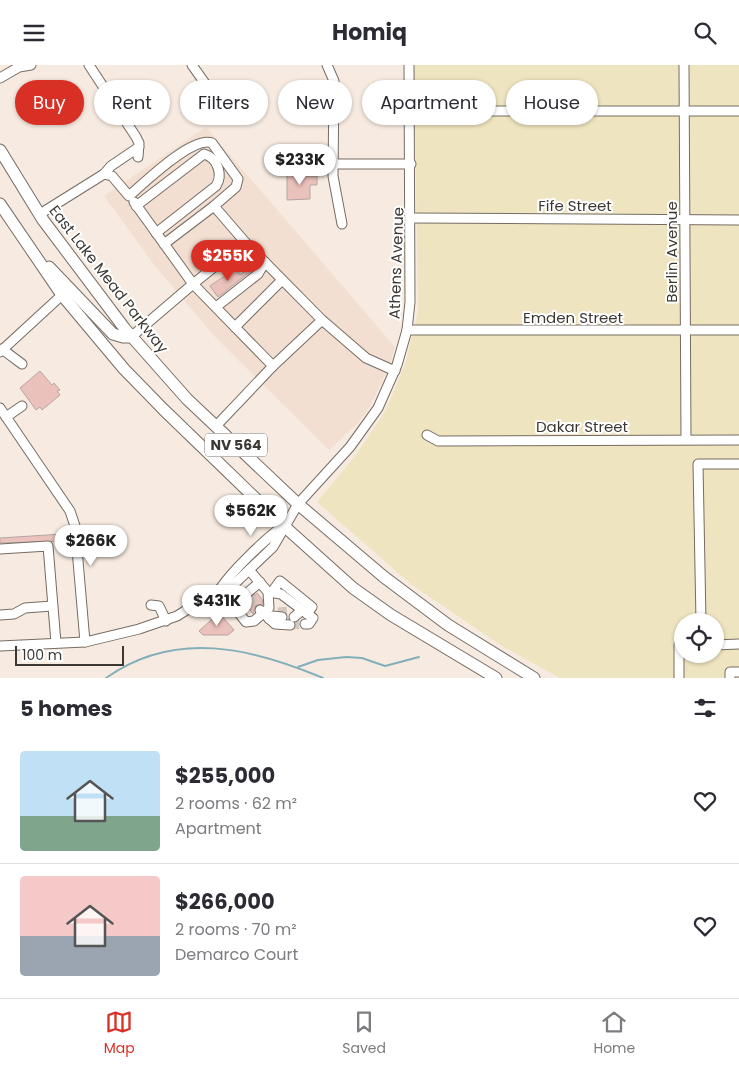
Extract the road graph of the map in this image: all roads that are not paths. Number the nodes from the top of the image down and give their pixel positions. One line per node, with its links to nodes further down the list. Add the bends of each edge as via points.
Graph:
1 (31, 65): 7 (street)
2 (89, 65): 15 (street, via 136,137)
3 (192, 65): 9 (street)
4 (327, 65): 18 (street, via 334,85)
5 (409, 65): 10 (street, Athens Avenue)
6 (684, 65): 12 (street, Berlin Avenue)
7 (19, 66): 8 (street)
8 (0, 78)
9 (203, 80)
10 (409, 80)
11 (496, 111): 12 (street)
12 (684, 111): 13 (street); 28 (street, Berlin Avenue)
13 (739, 111)
14 (410, 125): 19 (street, Athens Avenue)
15 (139, 147): 17 (street); 20 (street)
16 (0, 149): 25 (main road, East Lake Mead Parkway / NV 564)
17 (138, 157)
18 (333, 164): 19 (street); 29 (street, via 334,188)
19 (411, 164): 26 (street, Athens Avenue)
20 (104, 174): 21 (street, via 112,176); 25 (street)
21 (129, 196): 23 (street); 24 (street, via 192,145 204,141 212,143 238,179 236,187)
22 (0, 204): 31 (main road, NV 564)
23 (136, 206): 30 (street); 30 (street, via 204,155 215,162 219,177 216,186)
24 (214, 206): 32 (street); 33 (street)
25 (40, 214): 44 (main road, East Lake Mead Parkway / NV 564)
26 (412, 218): 28 (street, Fife Street); 41 (street, Athens Avenue)
27 (739, 219): 28 (street, Fife Street)
28 (685, 220): 43 (street, Berlin Avenue)
29 (342, 225)
30 (156, 233): 33 (street)
31 (26, 242): 37 (main road, NV 564); 44 (main road, via 107,327 123,337)
32 (245, 242): 34 (street); 36 (street)
33 (164, 244): 36 (street)
34 (265, 262): 35 (street); 38 (street, via 258,274)
35 (282, 280): 39 (street); 40 (street)
36 (193, 284): 38 (street); 44 (street)
37 (62, 295): 45 (street); 58 (main road, NV 564, via 124,369)
38 (216, 307): 40 (street)
39 (322, 320): 47 (street); 48 (street, via 366,358)
40 (235, 327): 47 (street)
41 (407, 330): 43 (street, Emden Street); 48 (street, Athens Avenue)
42 (739, 330): 43 (street, Emden Street)
43 (685, 331): 54 (street, Berlin Avenue)
44 (132, 337): 52 (main road, East Lake Mead Parkway / NV 564, via 187,399)
45 (1, 350): 46 (street)
46 (22, 364)
47 (273, 366): 52 (street)
48 (395, 371): 57 (street, Athens Avenue, via 378,408 350,447)
49 (22, 406): 51 (street)
50 (0, 408): 51 (street)
51 (6, 417): 72 (street, via 70,511 75,526)
52 (216, 426): 57 (main road, East Lake Mead Parkway / NV 564)
53 (427, 435): 54 (street, Dakar Street, via 438,441)
54 (686, 439): 55 (street, Dakar Street)
55 (739, 440)
56 (739, 464): 67 (street, via 698,464)
57 (298, 504): 58 (street, Athens Avenue); 80 (main road, East Lake Mead Parkway / NV 564, via 424,607)
58 (284, 526): 60 (street, Athens Avenue, via 273,547); 62 (street, via 265,539); 79 (main road, NV 564, via 353,588 390,615)
59 (0, 549): 66 (street, via 48,546)
60 (250, 571): 61 (street); 62 (street, Athens Avenue, via 230,588)
61 (260, 582): 63 (street); 65 (street, via 248,596)
62 (220, 589): 65 (street); 70 (street)
63 (270, 592): 69 (street, via 281,594); 69 (street, via 269,608)
64 (151, 605): 70 (street, via 159,606)
65 (233, 605): 69 (street, via 246,622)
66 (52, 606): 68 (street, via 25,608 14,614); 73 (street)
67 (701, 613)
68 (0, 615)
69 (286, 615): 71 (street, via 310,624)
70 (166, 621): 72 (street)
71 (305, 624)
72 (85, 642): 73 (street)
73 (56, 643): 76 (street)
74 (739, 644): 75 (street)
75 (724, 645)
76 (0, 646)
77 (679, 663): 81 (street)
78 (739, 672): 82 (street, via 730,672)
79 (496, 678)
80 (534, 678)
81 (679, 678)
82 (730, 678)

